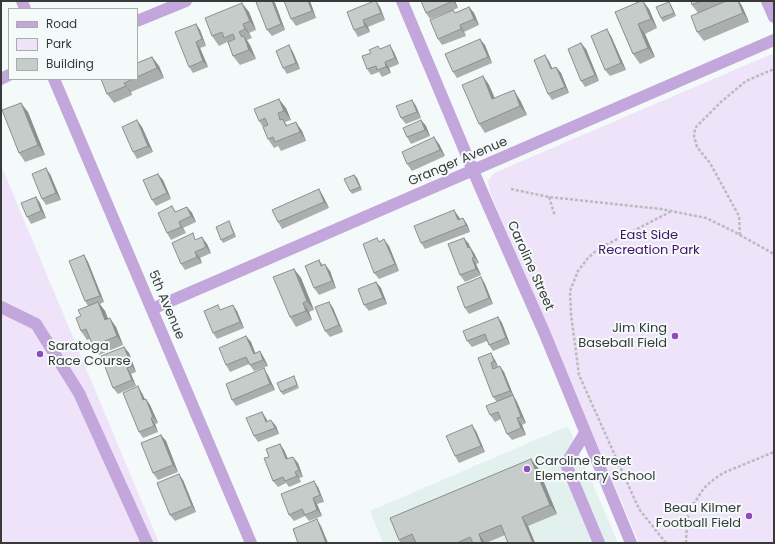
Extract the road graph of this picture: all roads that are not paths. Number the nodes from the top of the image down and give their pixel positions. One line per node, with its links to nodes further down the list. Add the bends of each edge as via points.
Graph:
1 (186, 1): 5 (street)
2 (402, 1): 8 (street, Caroline Street)
3 (767, 1): 4 (street)
4 (774, 17)
5 (138, 22)
6 (774, 40): 8 (street, Granger Avenue)
7 (54, 80): 10 (street, 5th Avenue)
8 (473, 171): 10 (street, Granger Avenue); 11 (street, Caroline Street, via 544,332)
9 (1, 307): 12 (street, via 36,324 79,392)
10 (152, 309): 13 (street, 5th Avenue)
11 (585, 433): 14 (street, via 566,464); 15 (street, Caroline Street)
12 (147, 543)
13 (251, 543)
14 (599, 543)
15 (631, 543)

